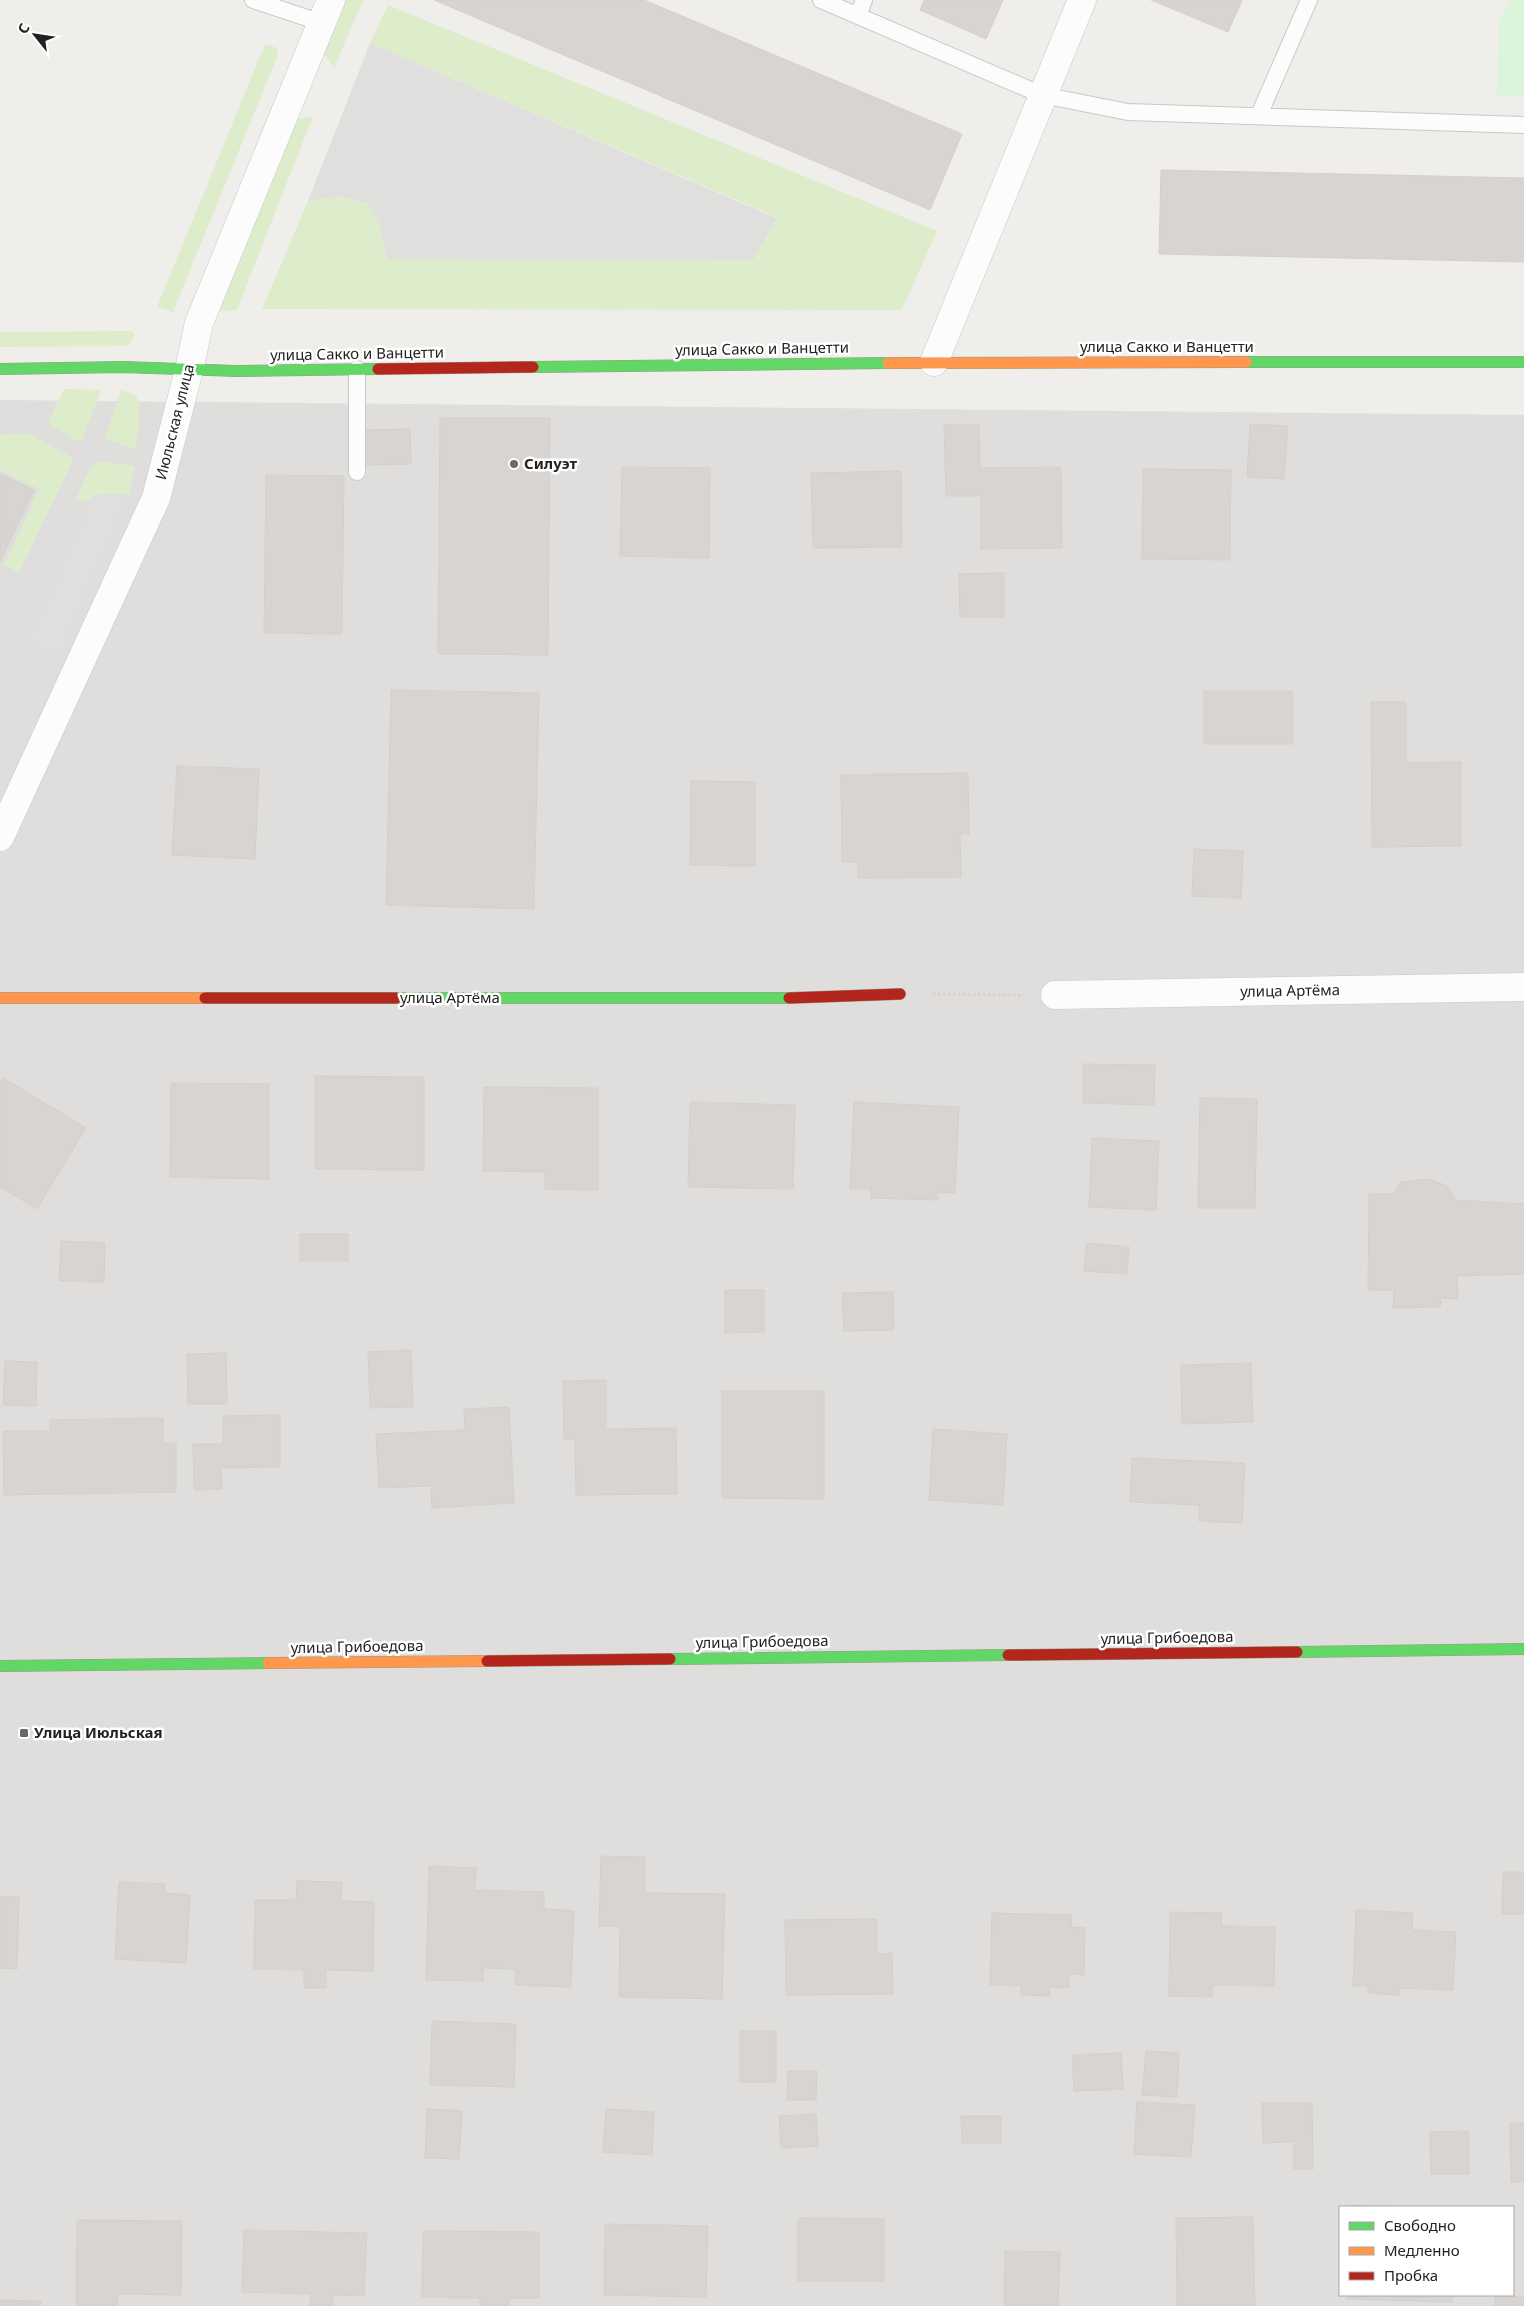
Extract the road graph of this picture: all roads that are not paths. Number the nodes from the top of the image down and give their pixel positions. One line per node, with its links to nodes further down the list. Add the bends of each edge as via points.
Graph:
1 (252, 0): 6 (lane)
2 (821, 0): 7 (lane)
3 (864, 0): 7 (lane)
4 (1082, 0): 8 (street)
5 (1308, 0): 9 (lane)
6 (327, 12): 15 (street, Июльская улица, via 199,323)
7 (858, 16): 8 (lane)
8 (1042, 94): 9 (lane, via 1128,112); 11 (street)
9 (1259, 115): 10 (lane)
10 (1524, 125)
11 (934, 362): 12 (street, улица Сакко и Ванцетти); 14 (street, улица Сакко и Ванцетти)
12 (1524, 362)
13 (0, 369): 15 (street, улица Сакко и Ванцетти, via 123,367)
14 (357, 369): 15 (street, улица Сакко и Ванцетти); 16 (lane)
15 (189, 370): 17 (street, Июльская улица, via 156,498)
16 (357, 472)
17 (0, 837)
18 (1524, 986): 20 (street, улица Артёма)
19 (900, 994): 21 (street, улица Артёма, via 816,998)
20 (1055, 995)
21 (0, 998)
22 (1524, 1649): 23 (street, улица Грибоедова)
23 (0, 1666)

